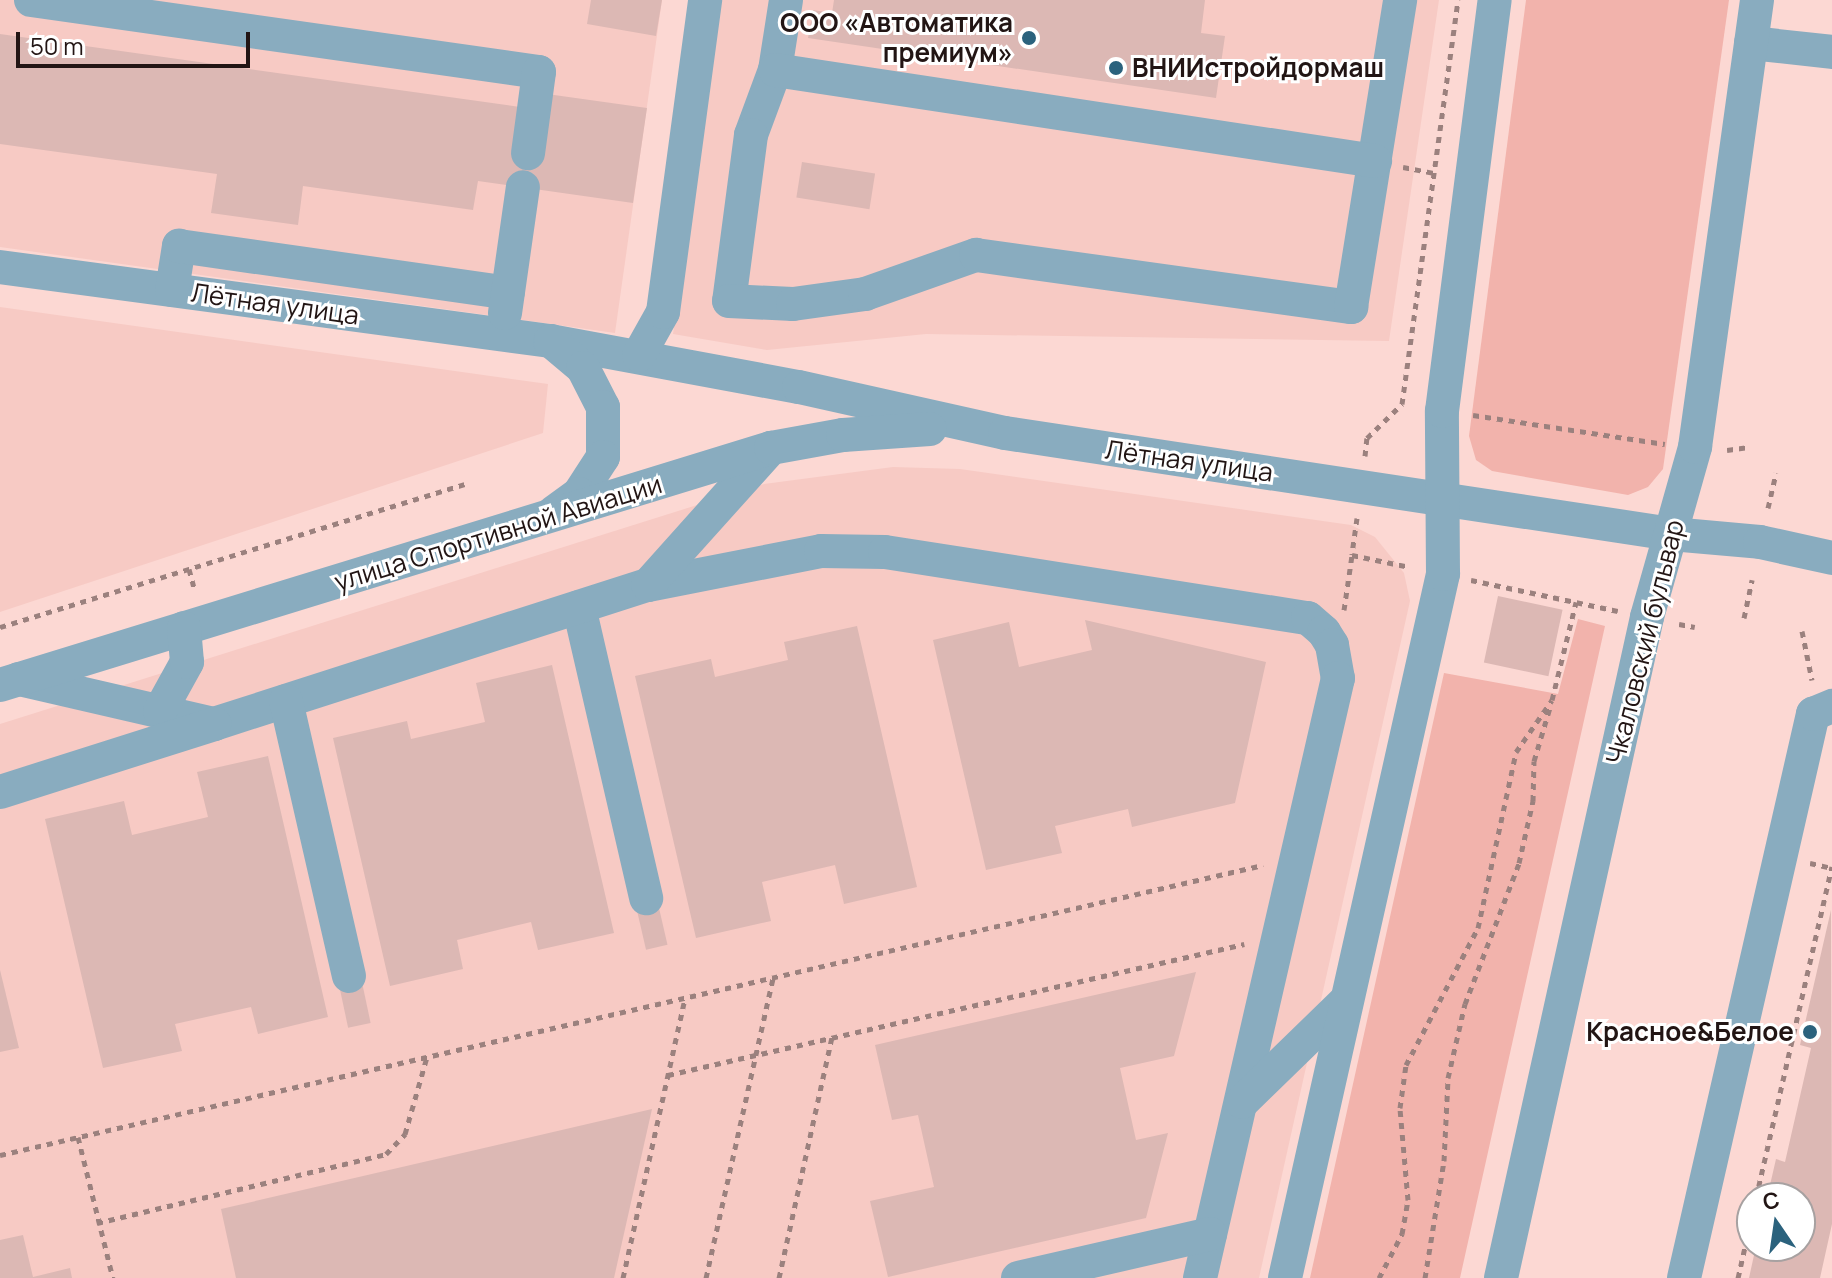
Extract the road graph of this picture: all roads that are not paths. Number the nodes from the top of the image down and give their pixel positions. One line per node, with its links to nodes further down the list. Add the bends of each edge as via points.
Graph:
1 (31, 0): 10 (street, via 539,72)
2 (705, 0): 18 (street, via 663,312)
3 (786, 0): 9 (street)
4 (1400, 0): 11 (street)
5 (1495, 0): 21 (street, via 1442,411)
6 (1757, 0): 7 (street, Чкаловский бульвар)
7 (1751, 43): 8 (street); 23 (street, Чкаловский бульвар, via 1695,447)
8 (1832, 52)
9 (775, 70): 11 (street); 11 (street, via 751,135 729,301 793,304 865,294 976,255 1351,307)
10 (528, 153)
11 (1375, 161)
12 (523, 187): 15 (street)
13 (0, 267): 14 (street, Лётная улица)
14 (172, 290): 15 (street, via 179,246); 16 (street, Лётная улица)
15 (508, 293): 16 (street)
16 (502, 333): 17 (street, Лётная улица)
17 (550, 341): 18 (street, Лётная улица); 22 (street, Лётная улица, via 583,368 603,407 603,457 579,494)
18 (639, 355): 19 (street, Лётная улица)
19 (1005, 433): 20 (street, улица Спортивной Авиации, via 911,428); 21 (street, Лётная улица)
20 (771, 448): 22 (street, улица Спортивной Авиации); 25 (street)
21 (1441, 497): 23 (street, Лётная улица); 36 (street, via 1443,574)
22 (546, 518): 27 (street, улица Спортивной Авиации)
23 (1671, 534): 24 (street, Лётная улица, via 1760,542); 42 (street, Чкаловский бульвар, via 1647,617)
24 (1832, 558)
25 (648, 585): 26 (street); 37 (street, via 821,551 885,552 1308,618 1332,645 1338,678)
26 (579, 607): 29 (street); 34 (street)
27 (184, 628): 28 (street, улица Спортивной Авиации); 31 (street, via 187,662)
28 (9, 682): 31 (street)
29 (286, 701): 32 (street); 35 (street)
30 (1825, 707): 43 (street)
31 (160, 711): 32 (street)
32 (214, 724): 33 (street)
33 (0, 792)
34 (646, 898)
35 (349, 976)
36 (1347, 1000): 37 (street); 41 (street)
37 (1242, 1102): 38 (street)
38 (1210, 1234): 39 (street); 40 (street)
39 (1018, 1278)
40 (1200, 1278)
41 (1285, 1278)
42 (1501, 1278)
43 (1684, 1278)

